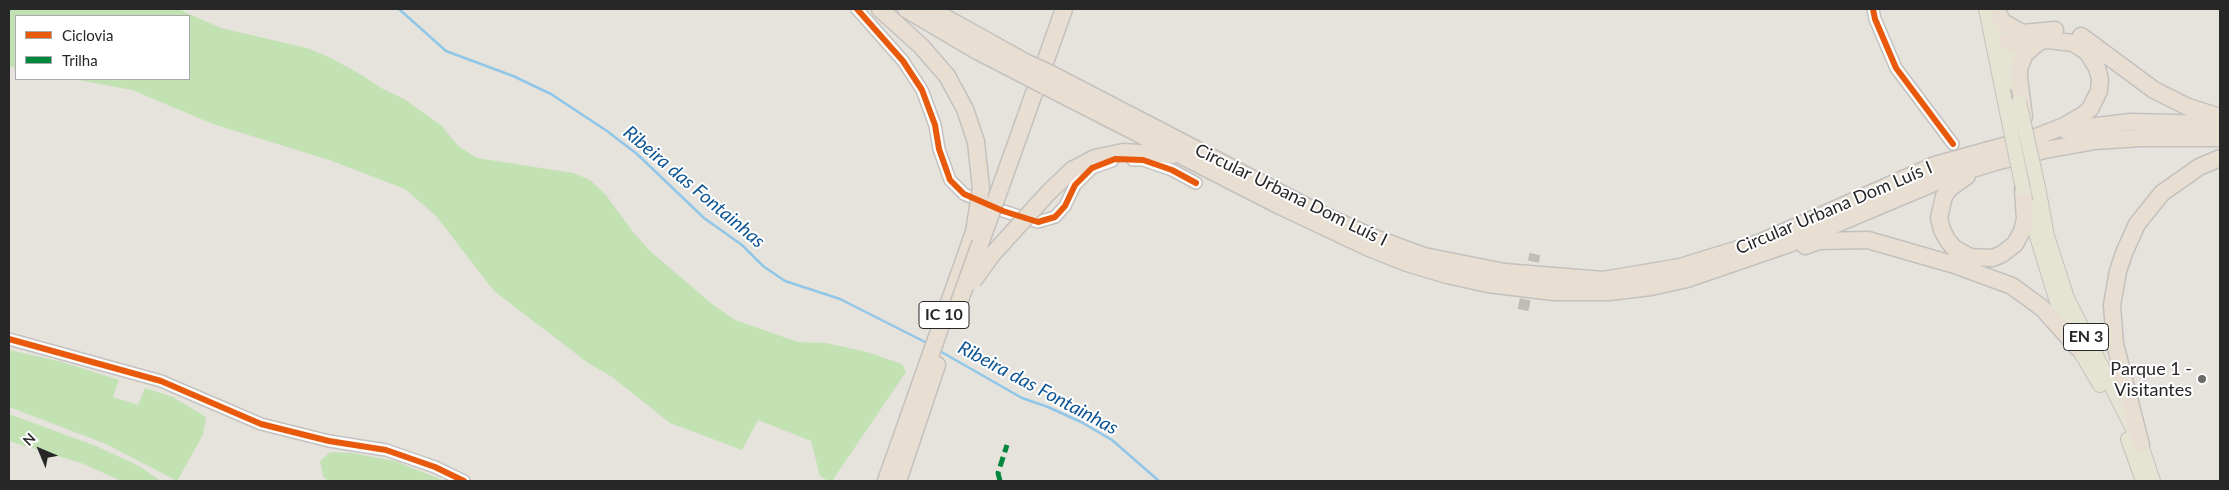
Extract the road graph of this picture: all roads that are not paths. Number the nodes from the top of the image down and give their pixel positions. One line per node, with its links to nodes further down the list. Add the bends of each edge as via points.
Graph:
1 (857, 9): 28 (street, via 904,61 922,90 950,180 964,194 1038,222 1055,217 1065,206 1075,185 1092,168 1115,160 1143,160)
2 (880, 9): 30 (highway, IC 10, bridge, via 921,46 947,76 965,110 976,142 981,188)
3 (906, 9): 15 (highway, Circular Urbana Dom Luís I, via 971,47)
4 (930, 9): 11 (highway, Circular Urbana Dom Luís I)
5 (949, 9): 11 (highway)
6 (1056, 9): 24 (highway, IC 10)
7 (1064, 9): 24 (highway, IC 10)
8 (1873, 9): 23 (street, via 1896,68)
9 (1993, 10): 10 (highway, via 2003,22); 13 (main road, EN 3); 14 (main road, EN 3)
10 (2022, 33): 13 (highway); 18 (highway, via 2057,30 2077,34 2154,90 2188,107)
11 (985, 40): 15 (highway, Circular Urbana Dom Luís I)
12 (2040, 41): 13 (highway, via 2017,45); 20 (highway, via 2025,54 2019,68); 21 (highway, via 2056,39 2080,46 2093,59 2100,79 2099,90 2090,109 2076,120)
13 (2007, 42): 14 (main road); 17 (main road, EN 3)
14 (1997, 60): 17 (main road, EN 3)
15 (1025, 69): 16 (highway, Circular Urbana Dom Luís I, bridge)
16 (1048, 80): 21 (highway, Circular Urbana Dom Luís I, via 1321,214 1424,256 1505,272 1603,280 1680,267 1761,242 1934,165); 25 (highway, Circular Urbana Dom Luís I)
17 (2012, 104): 20 (main road, EN 3, bridge); 29 (main road, EN 3, bridge)
18 (2220, 117)
19 (2220, 124): 21 (highway, via 2130,122)
20 (2024, 127): 29 (main road, EN 3, bridge)
21 (2048, 133)
22 (2220, 138): 27 (highway, via 2095,141)
23 (1953, 144)
24 (1008, 153): 30 (highway, IC 10, bridge); 32 (highway, IC 10, bridge)
25 (1181, 156): 31 (highway, Circular Urbana Dom Luís I, via 1370,248 1407,264 1447,275 1554,292 1609,292); 32 (highway, IC 10, bridge, via 1135,152 1109,154 1072,170 984,265)
26 (2220, 158): 35 (highway, via 2199,167 2162,193 2138,224 2118,271 2112,305 2115,344)
27 (2012, 159): 29 (highway, via 1966,176 1950,188 1940,208 1939,218 1948,241 1970,257 1986,259 2002,254 2015,244 2022,231); 31 (highway, Circular Urbana Dom Luís I, via 1953,175 1789,244)
28 (1196, 183)
29 (2030, 188): 34 (main road, EN 3, via 2058,305); 35 (main road, EN 3, via 2067,298)
30 (974, 232): 37 (highway, IC 10)
31 (1687, 279): 34 (highway, via 1774,257 1819,241 1868,240 1955,265 2012,286 2042,308)
32 (956, 311): 38 (highway, IC 10)
33 (9, 339): 36 (street, via 161,381 261,424 329,442 386,450)
34 (2078, 348): 39 (main road, EN 3, via 2132,447)
35 (2141, 446): 40 (main road, EN 3)
36 (464, 481)
37 (886, 481)
38 (898, 481)
39 (2142, 481)
40 (2153, 481)

